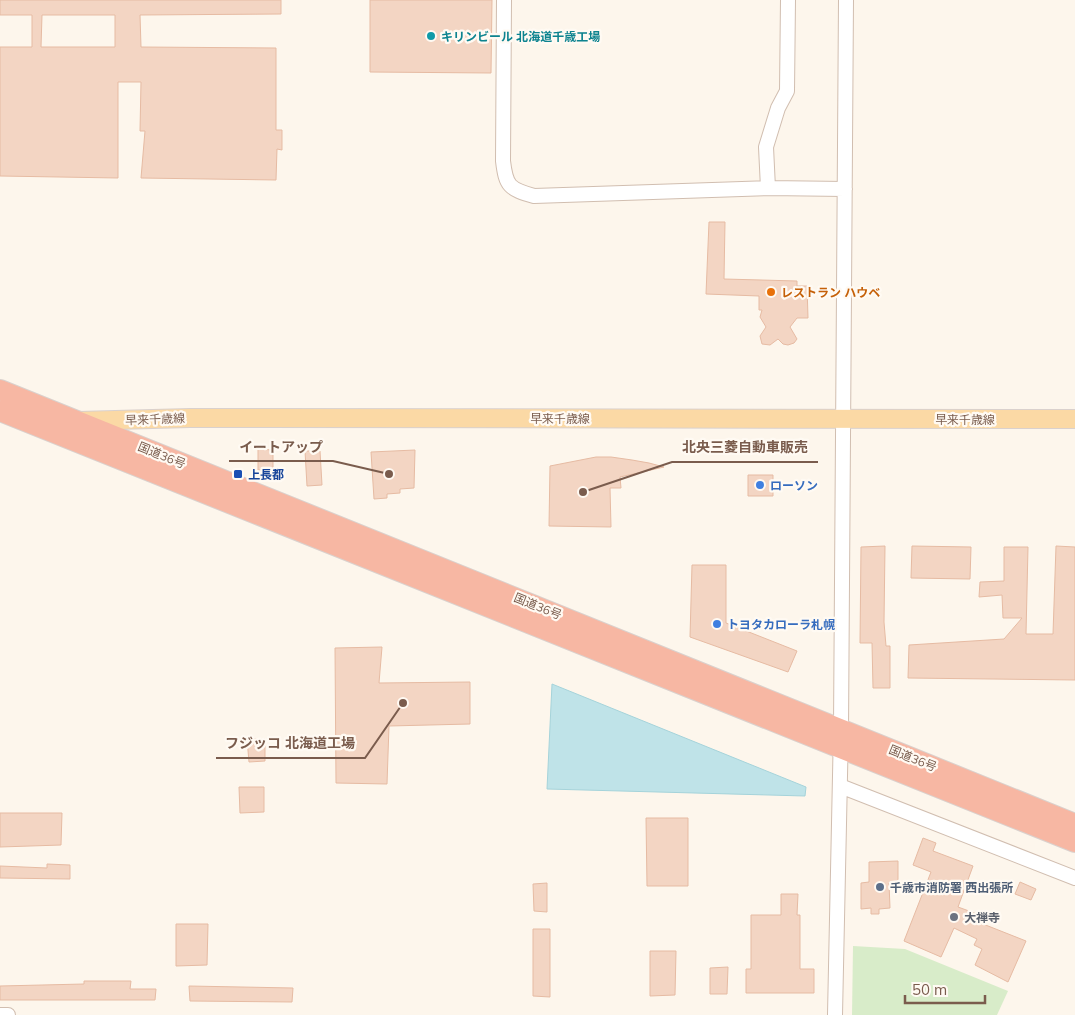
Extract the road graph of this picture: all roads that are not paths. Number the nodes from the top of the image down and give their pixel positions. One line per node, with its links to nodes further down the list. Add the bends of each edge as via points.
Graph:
1 (504, 0): 4 (street, via 503,160 505,178 515,191 534,196)
2 (788, 0): 4 (street, via 787,91 766,147)
3 (846, 0): 5 (street)
4 (768, 188): 5 (street)
5 (845, 189): 8 (street)
6 (0, 390): 10 (highway, 国道36号)
7 (0, 411): 11 (highway, 国道36号)
8 (843, 419): 9 (main road, 早来千歳線); 10 (main road, 早来千歳線, via 190,418); 12 (street)
9 (1075, 419)
10 (77, 421): 11 (main road, 早来千歳線); 12 (highway, 国道36号)
11 (47, 429): 13 (highway, 国道36号)
12 (841, 728): 13 (street); 15 (highway, 国道36号)
13 (840, 749): 14 (street); 16 (highway, 国道36号)
14 (840, 786): 17 (street); 20 (street)
15 (1075, 824)
16 (1075, 842)
17 (1075, 878)
18 (0, 1015): 19 (street)
19 (8, 1015)
20 (835, 1015)

